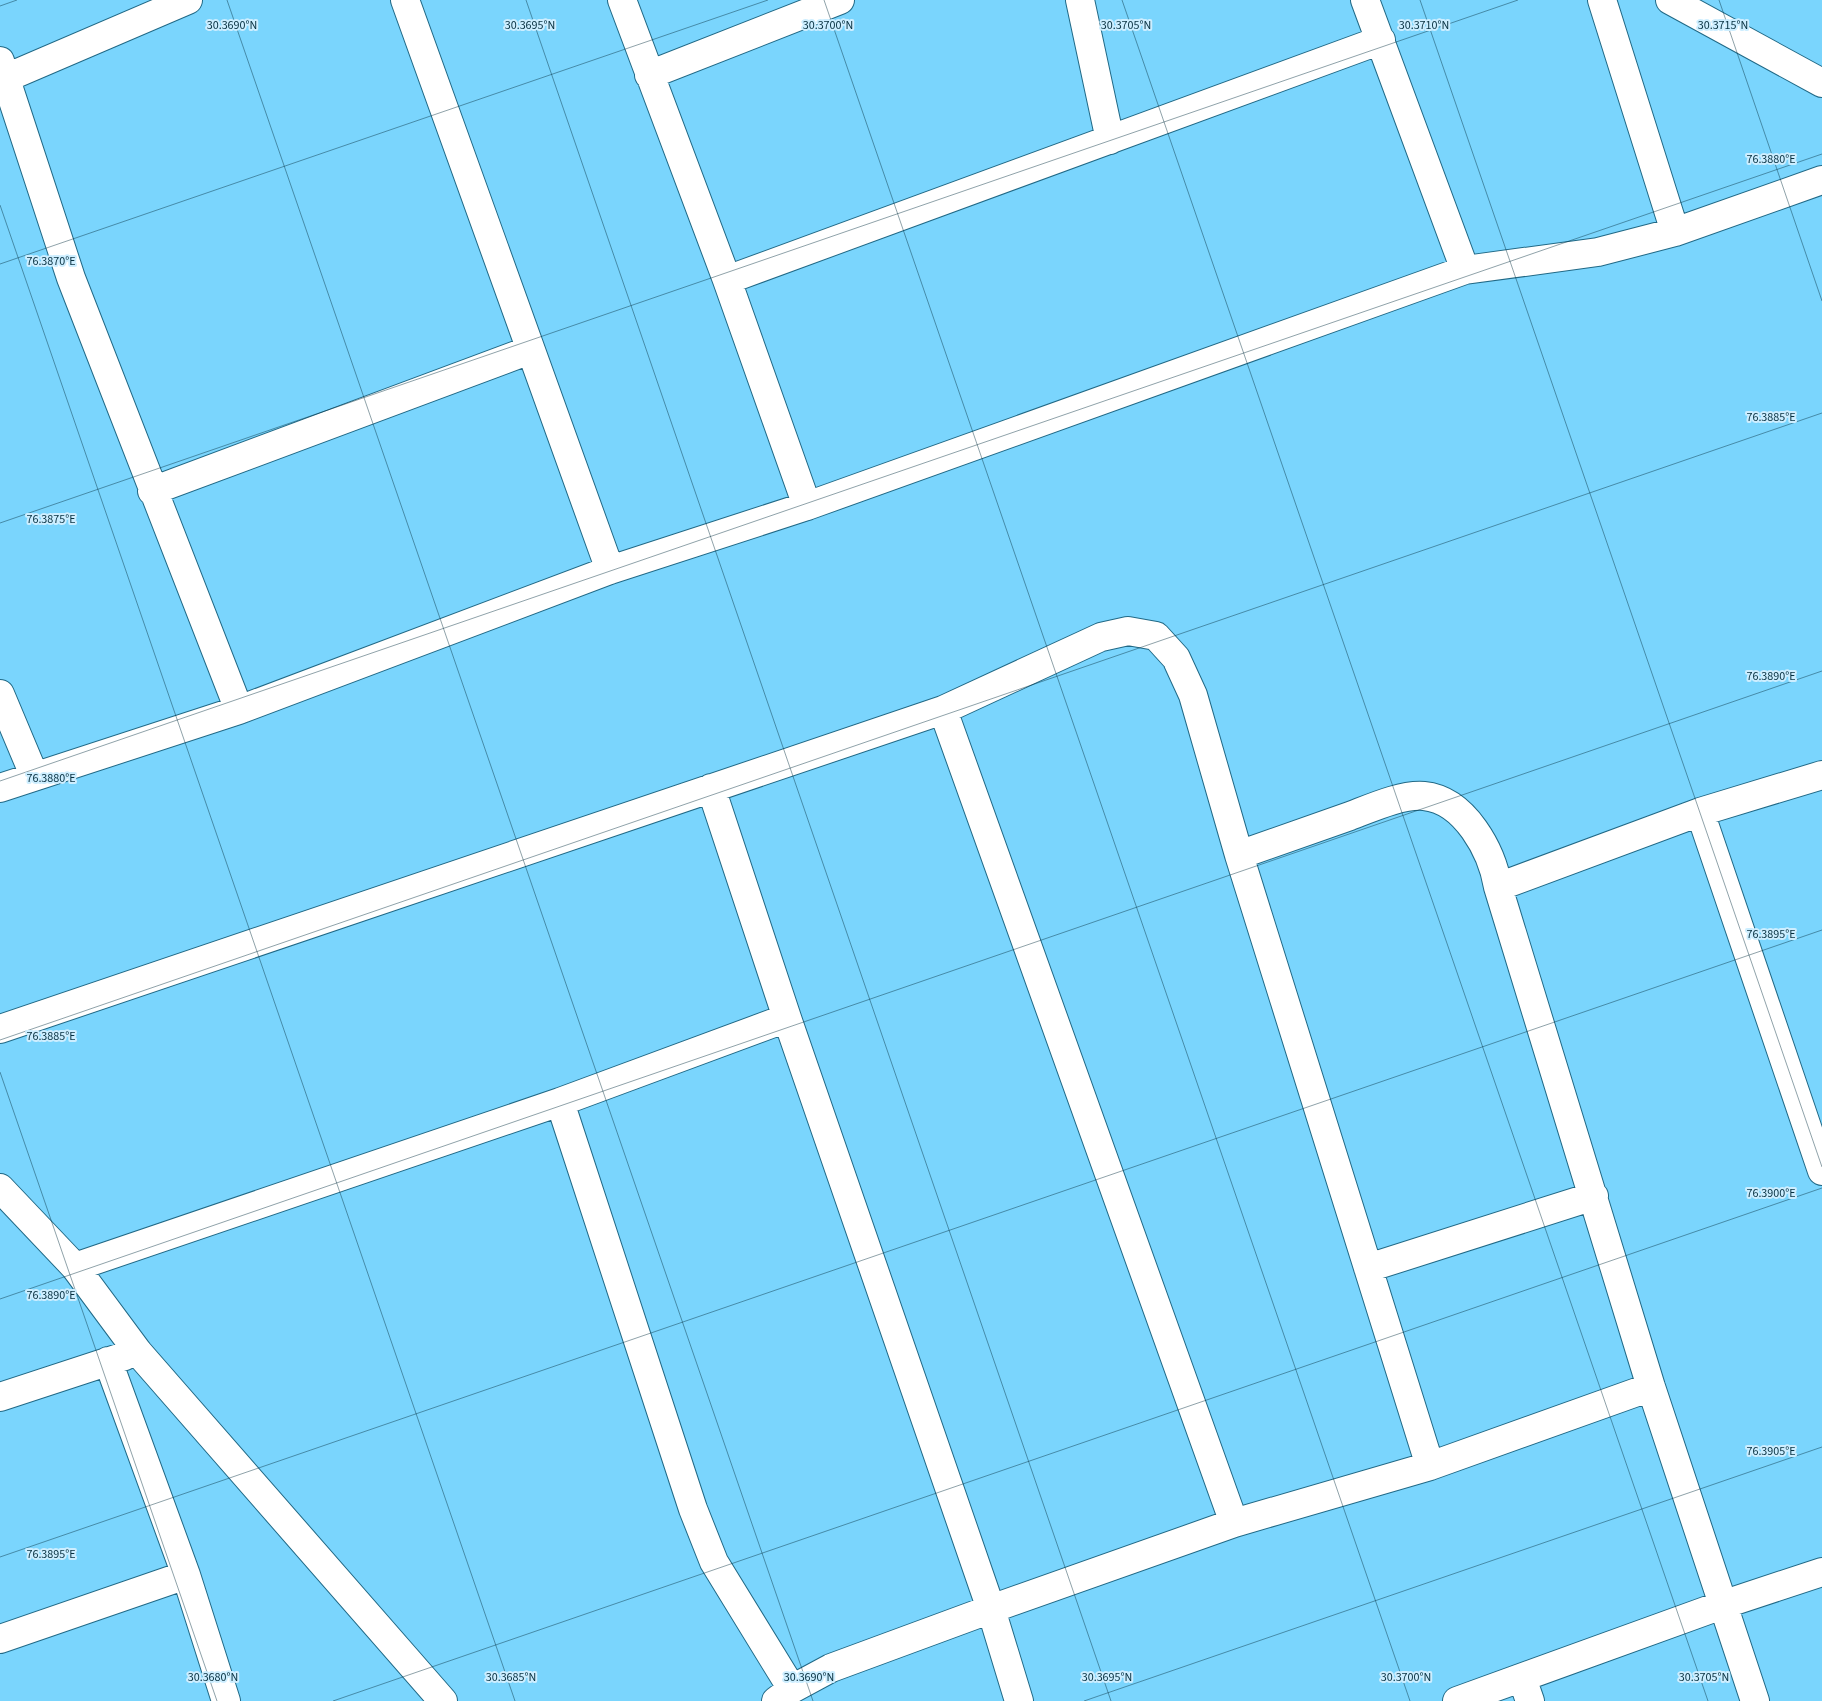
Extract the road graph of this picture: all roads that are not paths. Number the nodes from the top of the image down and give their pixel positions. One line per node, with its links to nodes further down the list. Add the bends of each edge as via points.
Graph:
1 (188, 0): 10 (street)
2 (405, 0): 18 (street)
3 (622, 0): 11 (street)
4 (840, 0): 11 (street)
5 (1080, 0): 13 (street)
6 (1366, 0): 9 (street)
7 (1602, 0): 15 (street)
8 (1670, 0): 12 (street)
9 (1380, 40): 13 (street); 16 (street)
10 (3, 70): 19 (street, via 71,278)
11 (649, 75): 17 (street)
12 (1822, 83)
13 (1110, 140): 17 (street)
14 (1822, 180): 15 (street)
15 (1675, 232): 16 (street, via 1598,252)
16 (1465, 270): 20 (street)
17 (727, 280): 20 (street)
18 (530, 350): 19 (street); 21 (street)
19 (152, 491): 23 (street)
20 (807, 506): 21 (street)
21 (610, 570): 23 (street)
22 (0, 694): 25 (street)
23 (239, 710): 25 (street)
24 (943, 710): 28 (street); 30 (street, via 1101,637 1128,631 1156,636 1176,658 1193,695); 45 (street)
25 (34, 775): 27 (street)
26 (1822, 775): 29 (street)
27 (0, 788)
28 (711, 788): 32 (street); 33 (street)
29 (1700, 812): 31 (street); 35 (street)
30 (1239, 856): 31 (street, via 1391,801 1424,796 1450,806 1469,821 1494,866); 39 (street)
31 (1498, 887): 37 (street)
32 (787, 1018): 34 (street); 49 (street)
33 (0, 1029)
34 (560, 1102): 38 (street); 52 (street, via 714,1562)
35 (1822, 1171)
36 (0, 1188): 38 (street)
37 (1594, 1196): 39 (street); 42 (street)
38 (75, 1267): 40 (street)
39 (1368, 1268): 44 (street)
40 (138, 1352): 41 (street); 54 (street)
41 (108, 1361): 43 (street); 47 (street)
42 (1651, 1387): 44 (street); 48 (street)
43 (0, 1397)
44 (1430, 1466): 45 (street)
45 (1234, 1523): 49 (street)
46 (1822, 1572): 48 (street)
47 (186, 1575): 50 (street); 53 (street)
48 (1722, 1605): 51 (street); 57 (street)
49 (991, 1609): 52 (street, via 831,1668); 55 (street)
50 (0, 1638)
51 (1526, 1689): 56 (street)
52 (784, 1695)
53 (226, 1701)
54 (443, 1701)
55 (1019, 1701)
56 (1457, 1701)
57 (1755, 1701)

